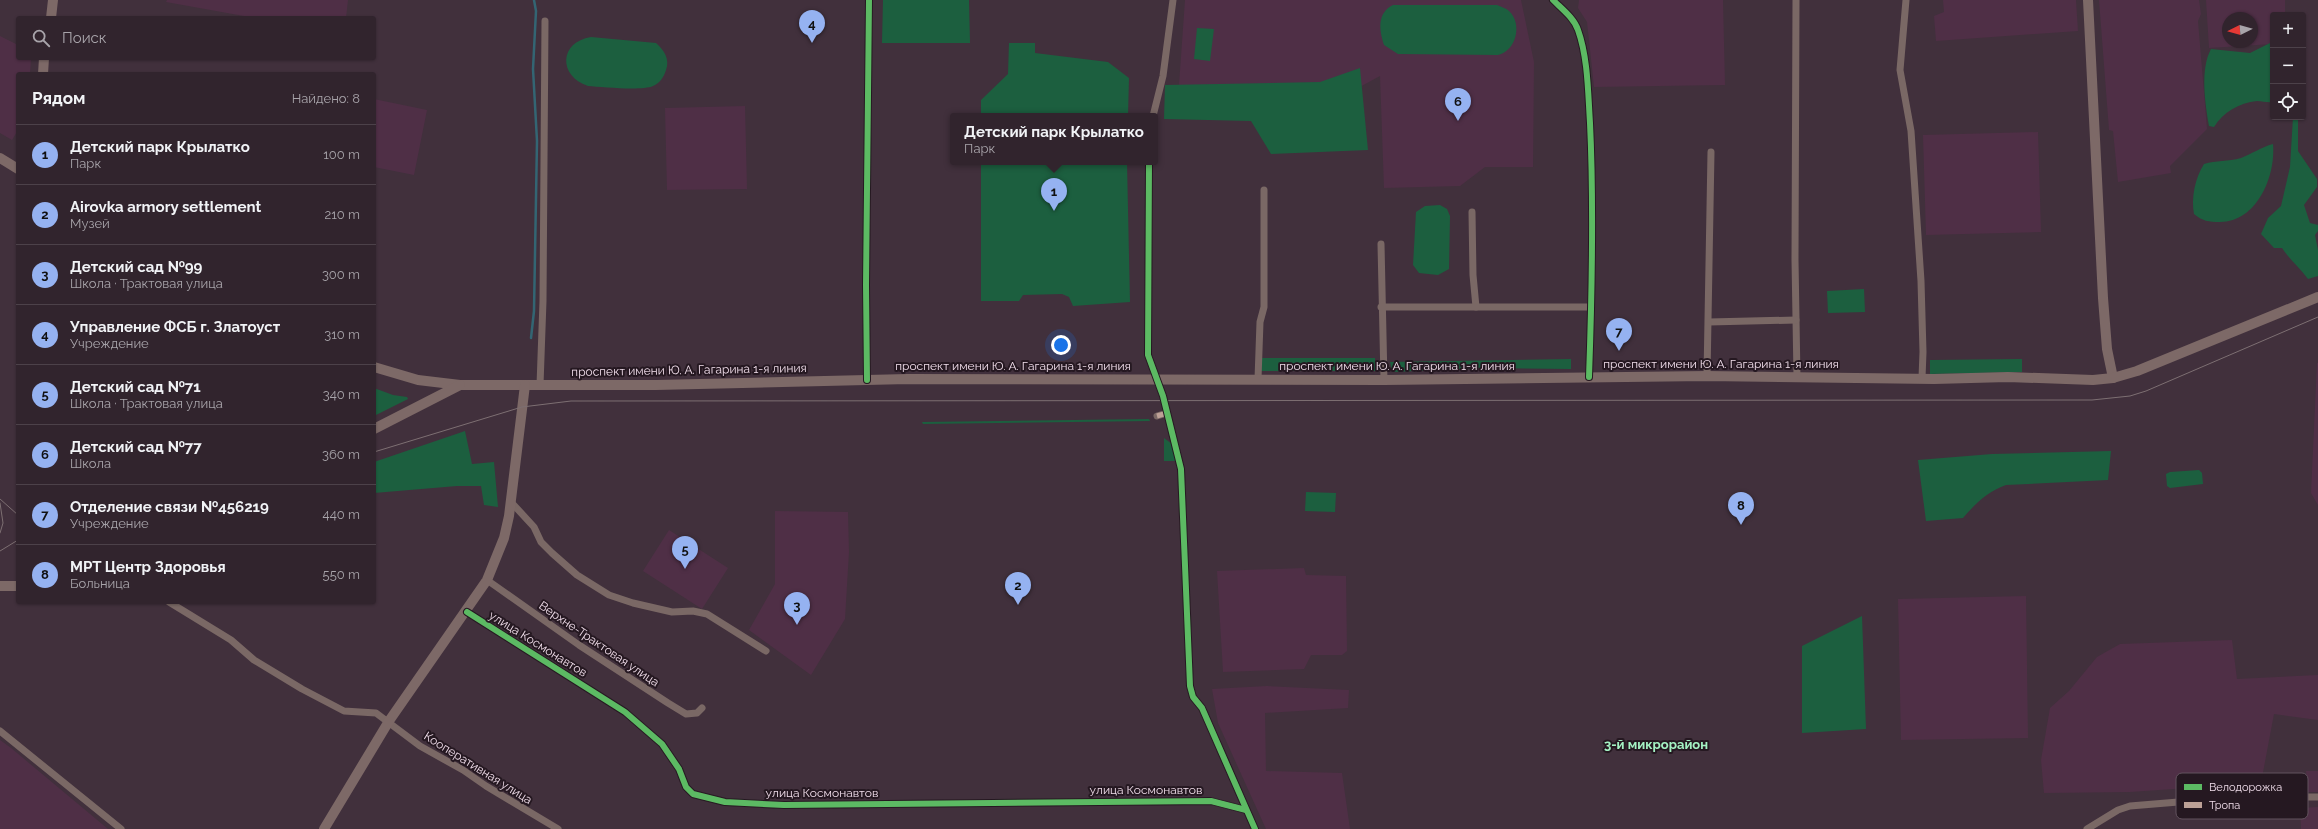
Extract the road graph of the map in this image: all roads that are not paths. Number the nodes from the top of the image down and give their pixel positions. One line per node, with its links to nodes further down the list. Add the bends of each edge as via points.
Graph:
1 (53, 0): 8 (main road)
2 (869, 0): 34 (street)
3 (1173, 0): 12 (street, via 1163,76)
4 (1553, 0): 23 (street, via 1570,16 1578,28 1587,85 1592,160)
5 (1796, 0): 24 (street)
6 (1906, 0): 30 (street, via 1900,70 1911,131 1921,281)
7 (2088, 0): 31 (main road, via 2103,298 2107,350)
8 (51, 16)
9 (545, 21): 38 (street, via 544,301)
10 (44, 60): 11 (main road)
11 (43, 72)
12 (1154, 113)
13 (1711, 152): 25 (street)
14 (0, 158): 16 (main road)
15 (1148, 165): 32 (street, via 1148,355)
16 (16, 168)
17 (1264, 190): 33 (street, via 1264,307 1260,329)
18 (1472, 212): 22 (street)
19 (1381, 244): 21 (street)
20 (2318, 297): 31 (main road, проспект имени Ю. А. Гагарина 1-я линия, via 2137,371)
21 (1381, 307): 22 (street); 35 (street)
22 (1476, 307): 23 (street)
23 (1591, 307): 28 (street)
24 (1796, 320): 25 (street); 29 (street)
25 (1709, 322): 27 (street)
26 (376, 368): 36 (main road, проспект имени Ю. А. Гагарина 1-я линия, via 418,380)
27 (1707, 376): 28 (main road, проспект имени Ю. А. Гагарина 1-я линия); 29 (main road, проспект имени Ю. А. Гагарина 1-я линия)
28 (1589, 377): 35 (main road, проспект имени Ю. А. Гагарина 1-я линия)
29 (1797, 377): 30 (main road, проспект имени Ю. А. Гагарина 1-я линия)
30 (1922, 378): 31 (main road, проспект имени Ю. А. Гагарина 1-я линия)
31 (2113, 378)
32 (1156, 379): 33 (main road, проспект имени Ю. А. Гагарина 1-я линия); 34 (main road, проспект имени Ю. А. Гагарина 1-я линия); 39 (street)
33 (1258, 379): 35 (main road, проспект имени Ю. А. Гагарина 1-я линия)
34 (867, 380): 38 (main road, проспект имени Ю. А. Гагарина 1-я линия)
35 (1384, 380)
36 (460, 385): 37 (main road, проспект имени Ю. А. Гагарина 1-я линия); 41 (main road)
37 (525, 385): 38 (main road, проспект имени Ю. А. Гагарина 1-я линия); 42 (main road)
38 (540, 385)
39 (1167, 413): 40 (street); 53 (street, via 1181,469 1190,686)
40 (1156, 416)
41 (376, 428)
42 (511, 502): 43 (main road, via 504,538); 48 (street, via 534,527 541,542 552,553 577,575 609,595 634,604 672,612 693,611 707,614)
43 (487, 580): 47 (main road); 49 (street, Верхне-Трактовая улица, via 585,649 686,714 697,713)
44 (0, 586): 45 (main road)
45 (16, 586)
46 (172, 604): 50 (street, Кооперативная улица, via 231,640 254,660 302,689 344,711 376,713)
47 (467, 612): 50 (main road); 53 (street, улица Космонавтов, via 625,712 662,744 680,769 686,787 693,794 725,802 784,805 1211,801)
48 (766, 651)
49 (702, 708)
50 (389, 721): 55 (main road); 56 (street, Кооперативная улица, via 420,746)
51 (0, 731): 54 (street)
52 (2176, 802): 58 (street, via 2130,806 2118,810)
53 (1246, 810): 57 (street)
54 (121, 829)
55 (324, 829)
56 (558, 829)
57 (1255, 829)
58 (2087, 829)

